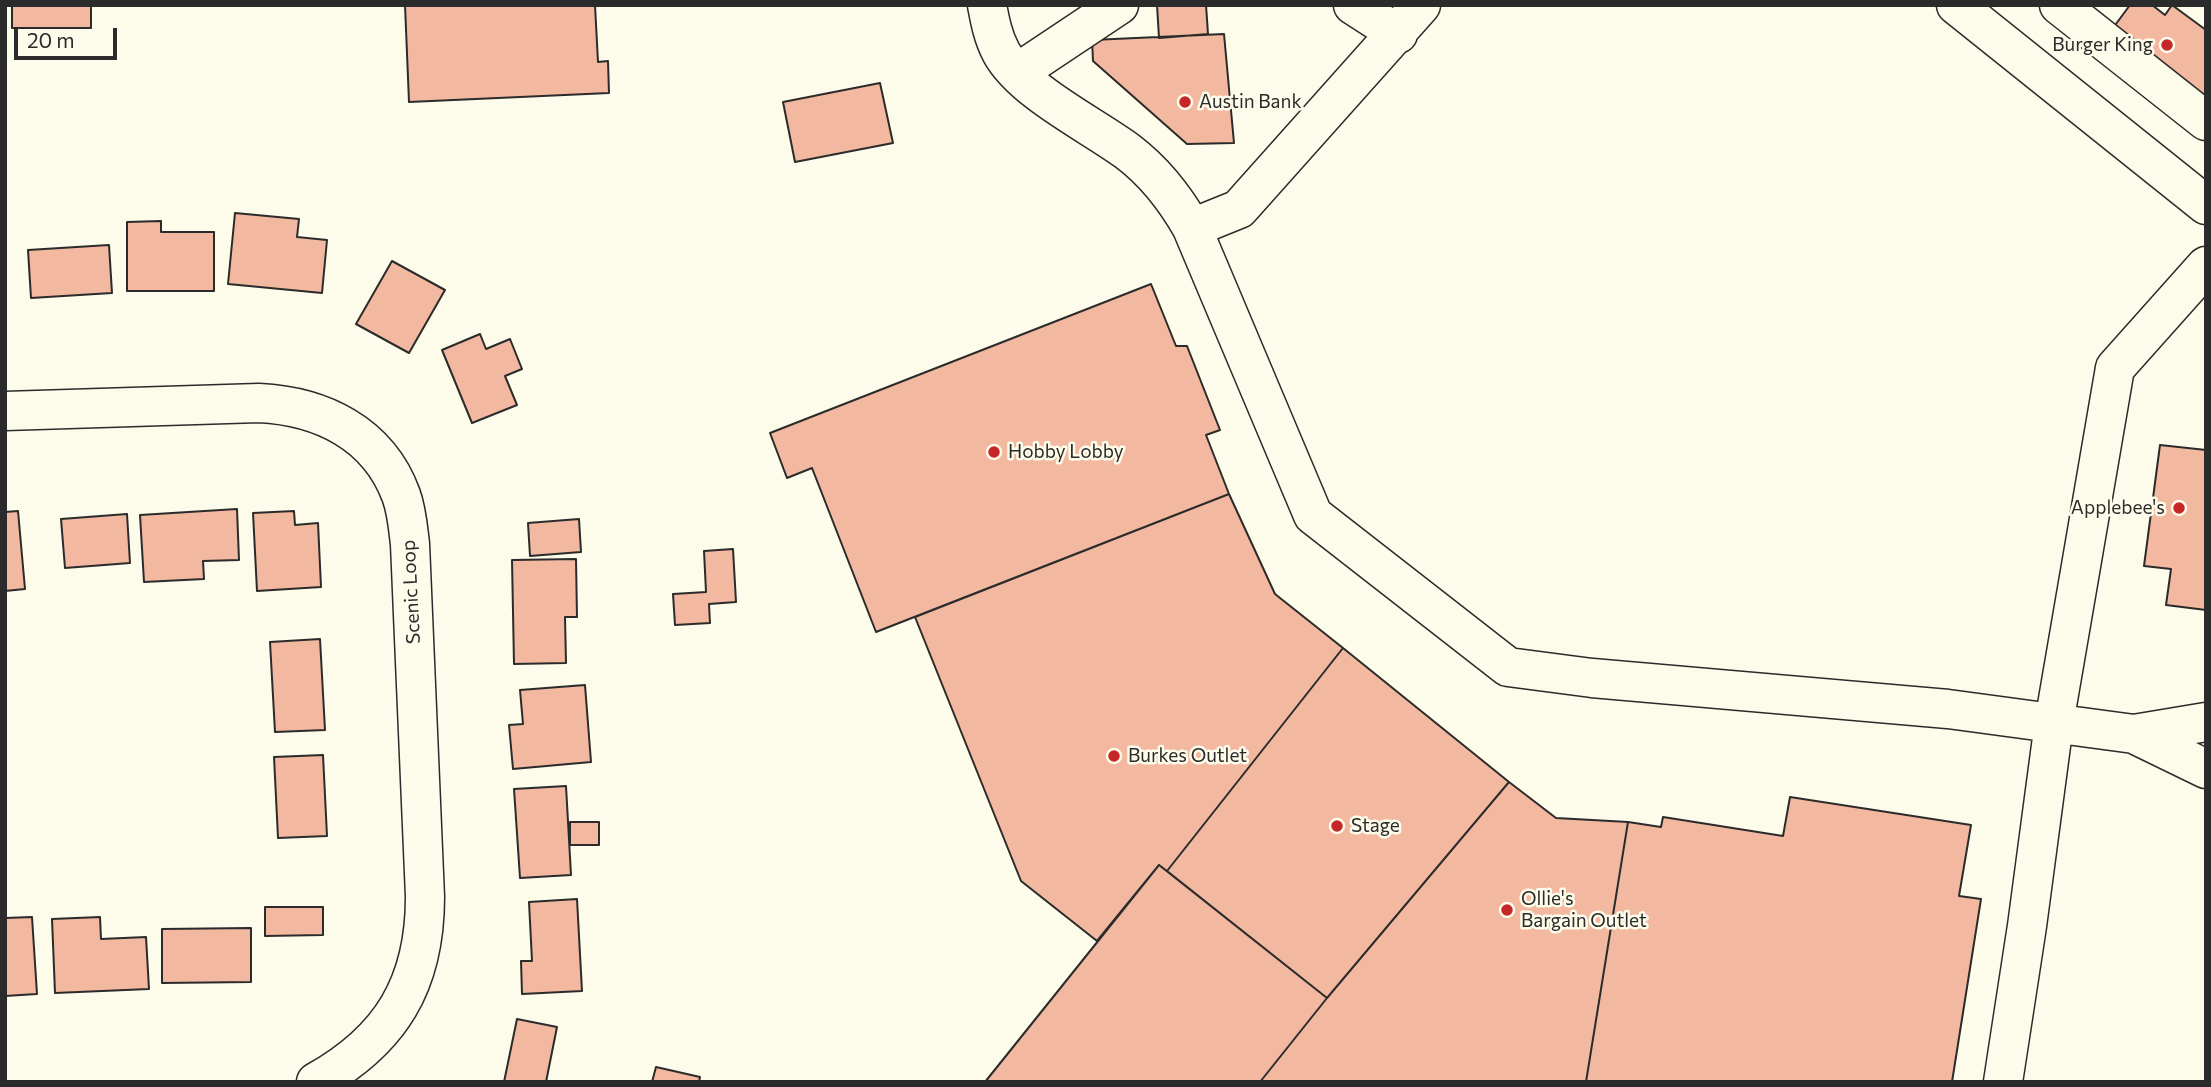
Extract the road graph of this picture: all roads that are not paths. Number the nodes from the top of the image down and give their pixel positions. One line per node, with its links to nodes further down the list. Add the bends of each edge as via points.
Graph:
1 (987, 5): 7 (street, via 1001,52)
2 (1119, 5): 7 (street)
3 (1353, 5): 6 (street)
4 (1956, 5): 9 (street)
5 (2059, 5): 8 (street)
6 (1410, 19): 10 (street, via 1239,209)
7 (1017, 73): 10 (street, via 1149,169)
8 (2206, 121)
9 (2206, 205)
10 (1192, 228): 14 (street, via 1313,515 1508,667)
11 (2206, 266): 14 (street, via 2115,368)
12 (5, 411): 17 (street, Scenic Loop, via 285,404 311,410 351,429 381,459 401,496 410,557 425,897 423,944 408,991 395,1013 364,1048)
13 (2206, 722): 15 (street)
14 (2054, 723): 15 (street); 18 (street)
15 (2134, 734): 16 (street)
16 (2206, 769)
17 (316, 1082)
18 (2003, 1082)

